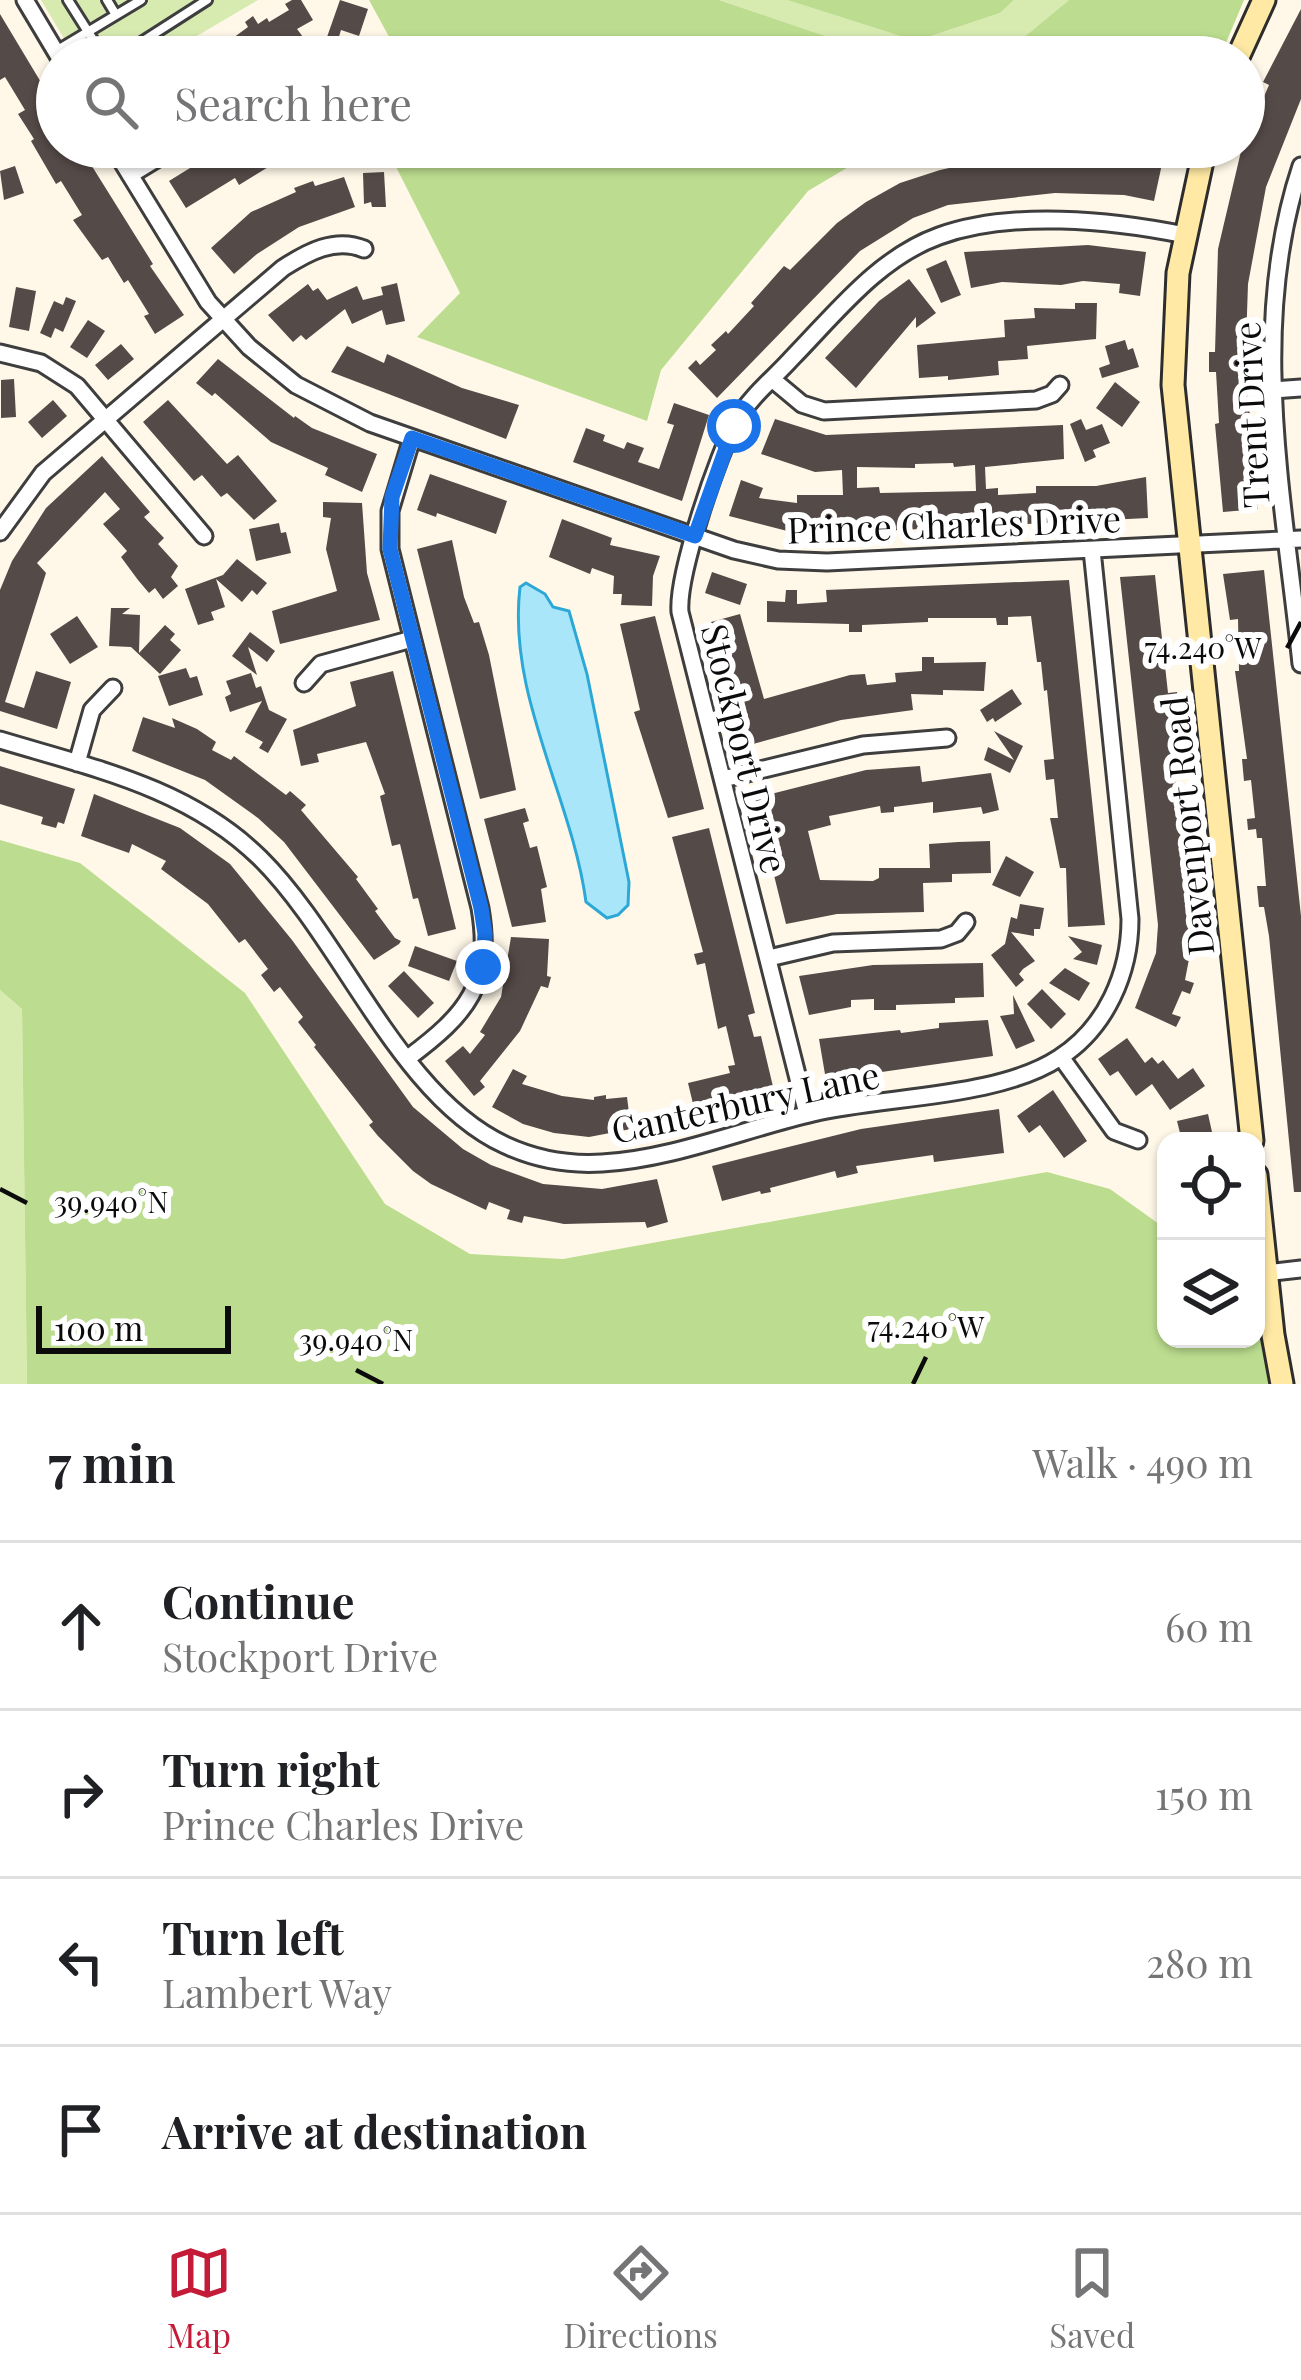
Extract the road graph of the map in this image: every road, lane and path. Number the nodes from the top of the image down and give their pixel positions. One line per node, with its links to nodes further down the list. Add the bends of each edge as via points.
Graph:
1 (25, 0): 9 (street)
2 (68, 0): 8 (lane)
3 (107, 0): 7 (lane)
4 (141, 0): 7 (lane)
5 (207, 0): 12 (lane)
6 (1264, 0): 13 (street)
7 (116, 15): 8 (lane)
8 (87, 32): 10 (lane); 11 (lane)
9 (47, 36)
10 (82, 36)
11 (90, 36)
12 (151, 36)
13 (1248, 36)
14 (1301, 166): 26 (street, Trent Drive, via 1276,273)
15 (126, 168): 18 (street, Prince Charles Drive)
16 (142, 168): 18 (street)
17 (1200, 168): 19 (street, Davenport Road)
18 (130, 175): 21 (street, Prince Charles Drive)
19 (1185, 235): 23 (street, Stockport Drive, via 1068,221 939,236 872,277); 33 (street, Davenport Road, via 1173,368)
20 (364, 249): 21 (street, via 347,243 312,251)
21 (223, 320): 27 (street); 28 (street, Prince Charles Drive, via 296,385)
22 (0, 353): 27 (street, via 66,376)
23 (772, 379): 24 (street, via 802,404 837,411 1036,400); 31 (street, Stockport Drive, via 734,426)
24 (1060, 385)
25 (1301, 388): 26 (street)
26 (1273, 390): 32 (street, Trent Drive)
27 (106, 419): 29 (street, via 33,483); 30 (street)
28 (412, 438): 31 (street, Prince Charles Drive); 35 (street, via 389,524)
29 (0, 532)
30 (204, 536)
31 (695, 536): 34 (street, Prince Charles Drive, via 749,555 806,562); 42 (street, Stockport Drive, via 680,581 680,612)
32 (1294, 540): 33 (street, Prince Charles Drive); 36 (street, Trent Drive)
33 (1189, 545): 34 (street, Prince Charles Drive); 48 (street, Davenport Road)
34 (1093, 550): 45 (street, Canterbury Lane, via 1130,928 1108,1006)
35 (412, 639): 37 (street, via 320,664); 46 (street, via 485,945 462,1011)
36 (1301, 664)
37 (304, 683)
38 (113, 688): 41 (street, via 92,710)
39 (947, 738): 42 (street, via 863,745)
40 (0, 740): 41 (street, Canterbury Lane)
41 (76, 763): 46 (street, Canterbury Lane, via 172,796 246,845)
42 (723, 779): 44 (street, Stockport Drive)
43 (967, 922): 44 (street, via 950,938 833,943)
44 (769, 958): 47 (street, Stockport Drive)
45 (1061, 1057): 47 (street, Canterbury Lane, via 1018,1078); 49 (street, via 1114,1131)
46 (409, 1058): 47 (street, Canterbury Lane, via 447,1107 479,1131 564,1162 636,1160)
47 (807, 1114)
48 (1251, 1132)
49 (1138, 1140)
50 (1263, 1240): 52 (street)
51 (1301, 1269): 52 (street)
52 (1266, 1273): 53 (street)
53 (1282, 1384)

